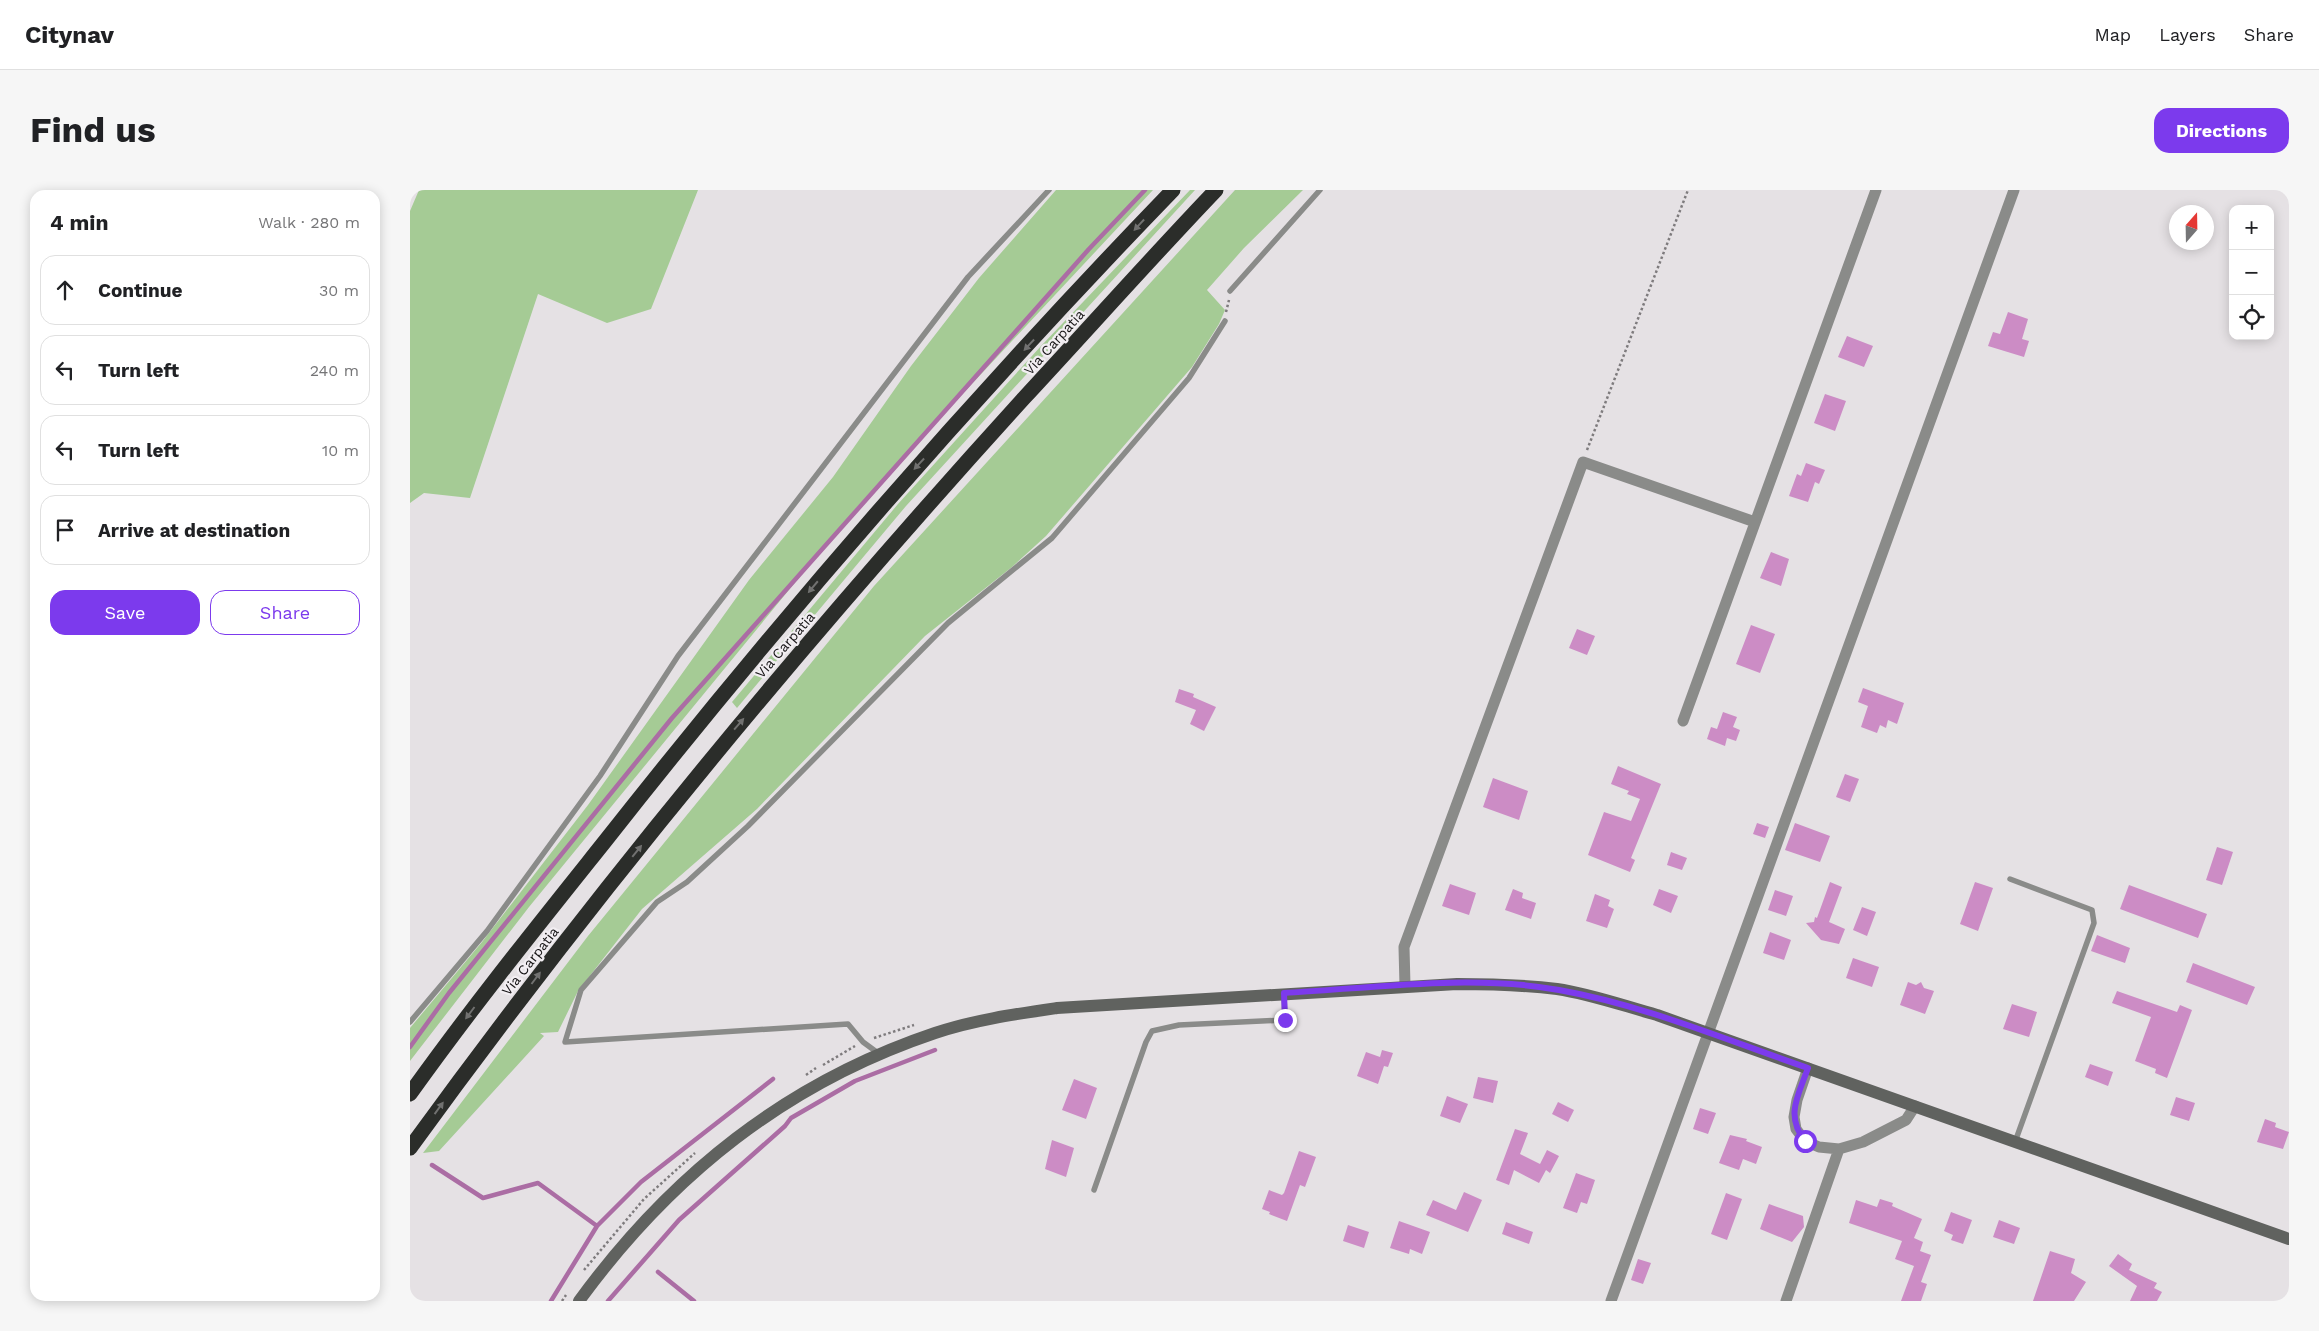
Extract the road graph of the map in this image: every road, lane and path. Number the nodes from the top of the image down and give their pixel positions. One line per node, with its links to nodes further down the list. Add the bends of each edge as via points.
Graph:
1 (1049, 190): 16 (lane, via 962,285 678,656 600,776 487,931)
2 (1172, 190): 20 (highway, Via Carpatia, one-way to 20, via 883,504 692,730)
3 (1216, 190): 23 (highway, Via Carpatia, one-way to 3, via 548,962 725,741 915,519)
4 (1320, 190): 8 (lane)
5 (1688, 190): 10 (path)
6 (1876, 190): 11 (street)
7 (2014, 190): 17 (street)
8 (1230, 291): 9 (path)
9 (1225, 322): 18 (lane, via 1189,378 1052,538 948,624 748,826 687,882 657,902 581,990 564,1042 848,1024)
10 (1583, 462): 11 (street); 14 (street, via 1404,947)
11 (1754, 522): 12 (street)
12 (1683, 721)
13 (2010, 879): 22 (lane, via 2092,910 2094,924)
14 (1405, 986): 15 (street); 17 (street, via 1512,984 1559,990 1605,1000)
15 (1284, 993): 18 (street, via 1057,1008 1007,1015 936,1032); 25 (lane, via 1285,1020 1179,1025 1152,1030)
16 (410, 1022)
17 (1709, 1033): 19 (street); 28 (street)
18 (880, 1055): 27 (street, via 817,1084 780,1106 702,1164 638,1227)
19 (1808, 1068): 21 (street); 24 (street, via 1797,1100 1796,1129 1805,1141 1819,1147)
20 (410, 1094)
21 (1915, 1106): 22 (street); 24 (street, via 1906,1120 1863,1142)
22 (2015, 1142): 26 (street)
23 (410, 1148)
24 (1839, 1149): 29 (street)
25 (1094, 1190)
26 (2289, 1239)
27 (579, 1301)
28 (1611, 1301)
29 (1786, 1301)

